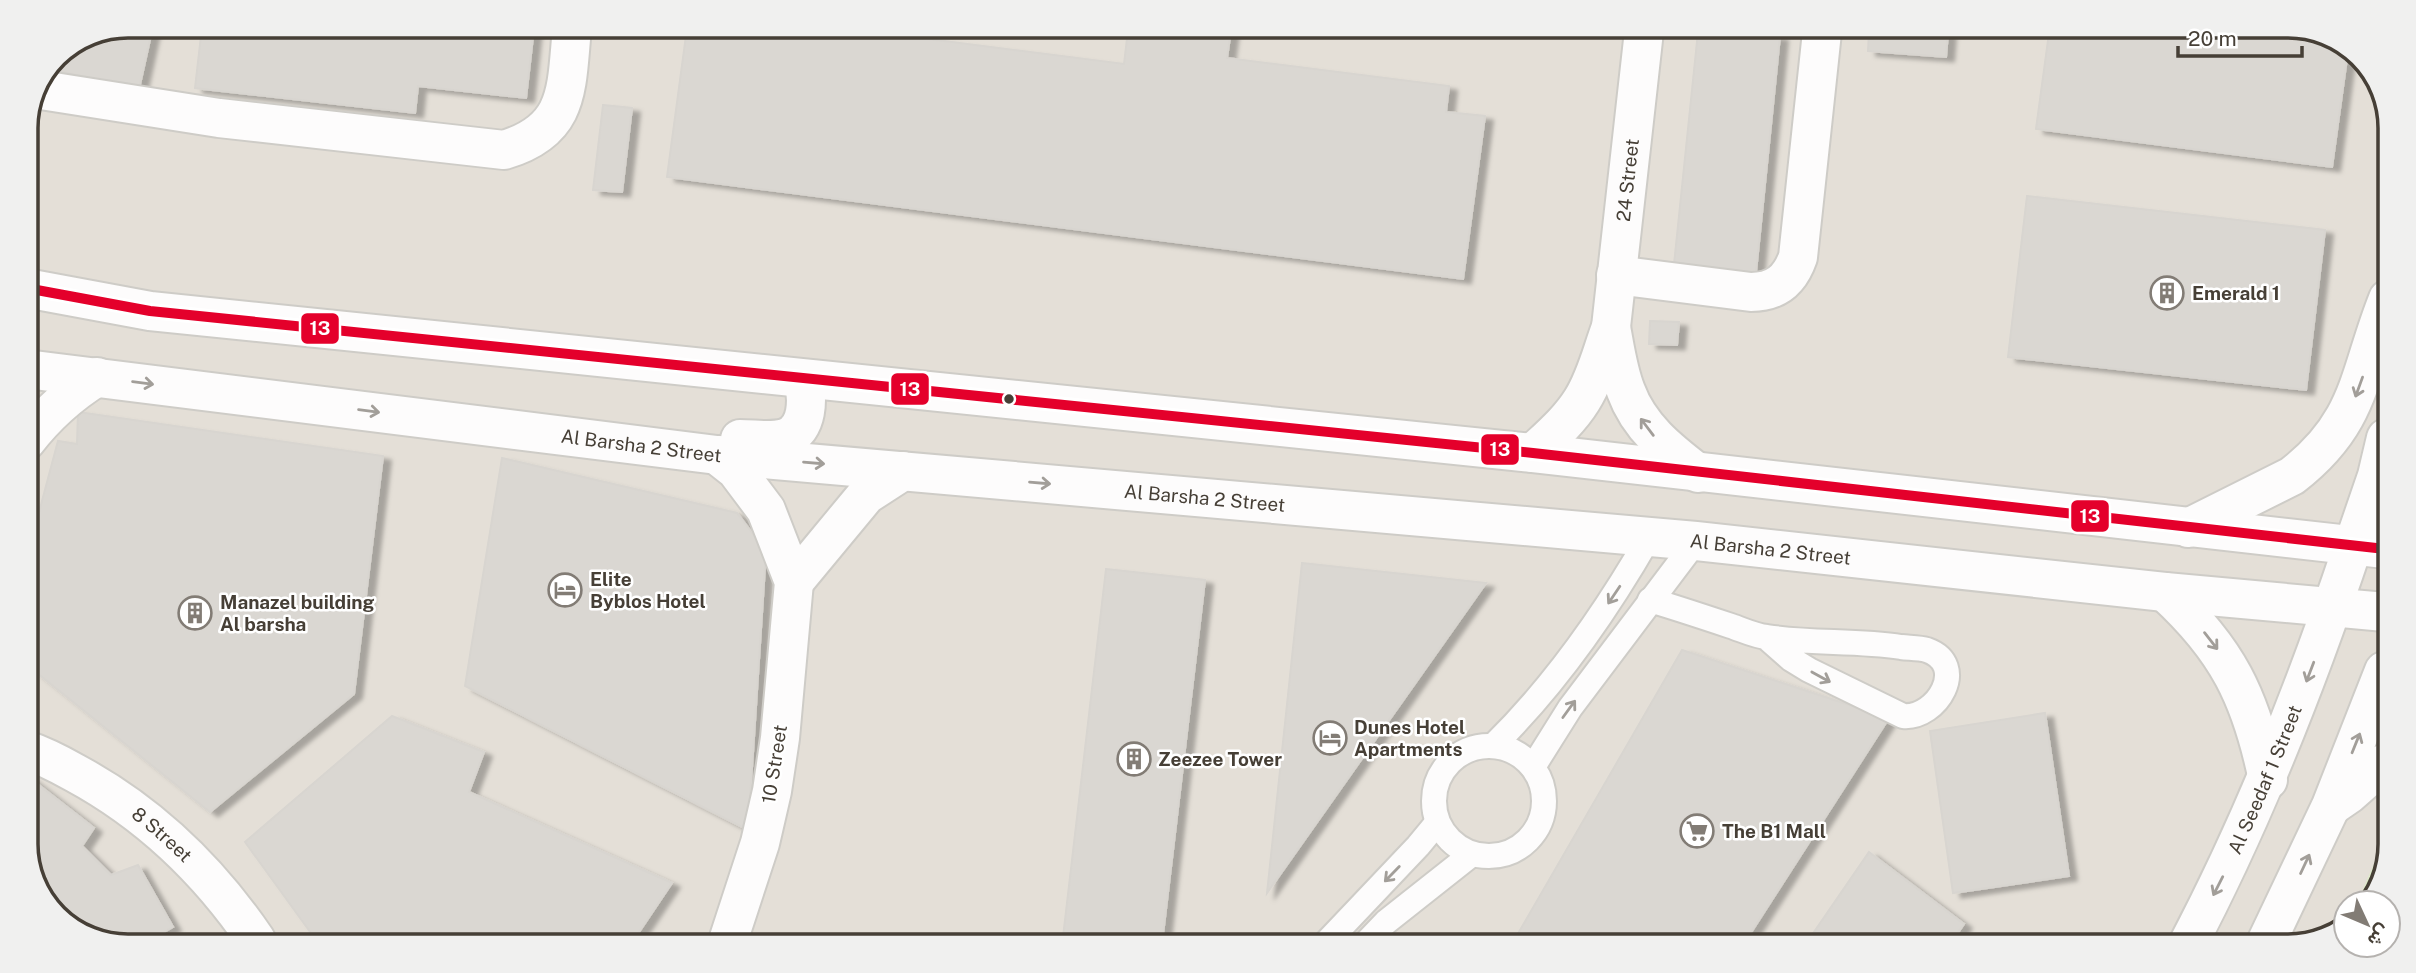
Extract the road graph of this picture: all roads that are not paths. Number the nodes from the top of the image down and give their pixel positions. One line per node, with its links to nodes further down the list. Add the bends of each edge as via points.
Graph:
1 (571, 38): 4 (street, via 559,109 546,129 527,143 504,150 219,118)
2 (1643, 38): 5 (street, 24 Street)
3 (1821, 38): 5 (street, via 1798,257 1786,280 1776,288 1751,292)
4 (47, 91)
5 (1616, 275): 7 (street, 24 Street)
6 (38, 290): 11 (street, via 150,311)
7 (1611, 327): 14 (street, 24 Street, via 1582,400); 17 (street, 24 Street, one-way to 7, via 1653,436 1638,415 1626,392)
8 (2377, 332): 19 (street, one-way to 19, via 2344,421 2306,465)
9 (38, 370): 10 (street, Al Barsha 2 Street)
10 (97, 377): 12 (street, via 69,395); 13 (street, Al Barsha 2 Street, one-way to 13)
11 (803, 379): 13 (street, via 805,415 787,437 672,442); 14 (street)
12 (38, 425)
13 (656, 447): 15 (street, Al Barsha 2 Street)
14 (1533, 453): 17 (street)
15 (717, 455): 16 (street, Al Barsha 2 Street, one-way to 16); 23 (street, 10 Street, via 736,470 766,510)
16 (903, 471): 20 (street, Al Barsha 2 Street, one-way to 20); 23 (street, via 866,495)
17 (1698, 473): 19 (street)
18 (2377, 474): 22 (street, Al Seedaf 1 Street)
19 (2188, 528): 22 (street)
20 (1649, 537): 21 (street, Al Barsha 2 Street); 30 (lane, one-way to 30, via 1574,653)
21 (1696, 541): 24 (street, Al Barsha 2 Street); 25 (lane)
22 (2369, 547): 26 (street, Al Seedaf 1 Street)
23 (794, 582): 39 (street, 10 Street, via 772,791)
24 (2165, 592): 26 (street, Al Barsha 2 Street); 34 (street, one-way to 34, via 2200,627 2230,668 2248,703)
25 (1650, 600): 28 (lane); 32 (lane, one-way to 25)
26 (2332, 608): 27 (street, Al Barsha 2 Street); 34 (street, Al Seedaf 1 Street, one-way to 34)
27 (2378, 611)
28 (1766, 637): 28 (lane, one-way to 28, via 1809,670 1903,716 1925,712 1947,681 1948,670 1928,650)
29 (2378, 687): 35 (street, one-way to 29)
30 (1494, 746): 32 (lane, via 1516,752); 36 (lane, via 1462,752 1440,775 1434,791)
31 (39, 753): 38 (street, 8 Street, via 140,814 183,851)
32 (1533, 766): 37 (lane, via 1545,796 1539,826 1530,839 1504,855)
33 (2378, 769): 35 (street)
34 (2267, 780): 42 (street, Al Seedaf 1 Street, one-way to 42)
35 (2331, 806): 43 (street, one-way to 35)
36 (1437, 823): 37 (lane, via 1458,848); 40 (lane, one-way to 40)
37 (1472, 854): 41 (lane)
38 (252, 934)
39 (730, 934)
40 (1335, 934)
41 (1375, 934)
42 (2194, 934)
43 (2270, 934)

